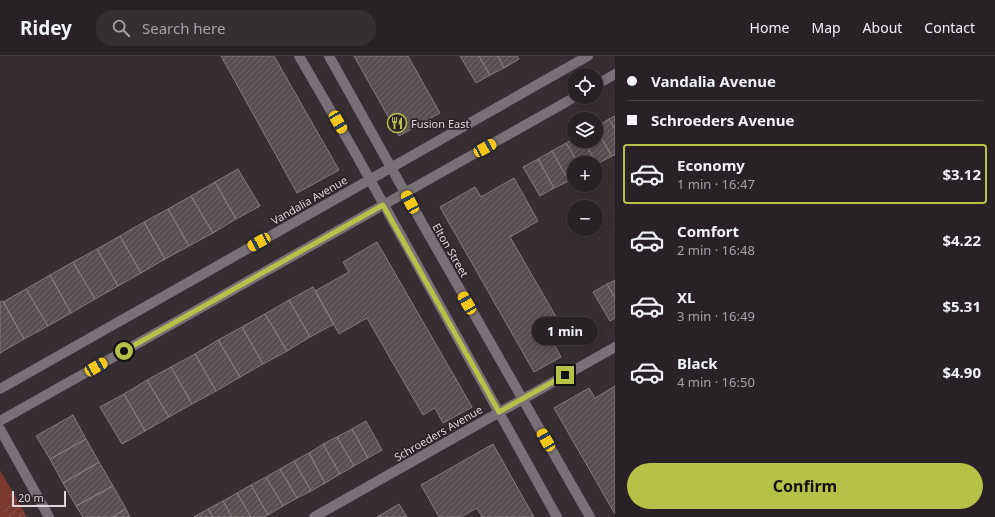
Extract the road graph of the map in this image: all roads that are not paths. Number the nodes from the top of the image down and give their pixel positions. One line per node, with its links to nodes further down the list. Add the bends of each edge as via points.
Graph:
1 (299, 56): 8 (street)
2 (329, 56): 7 (street, Elton Street)
3 (588, 56): 7 (street, Vandalia Avenue)
4 (615, 74): 5 (street)
5 (603, 81)
6 (567, 101): 9 (street)
7 (391, 167): 8 (street, Vandalia Avenue); 9 (street, Elton Street)
8 (369, 179): 10 (street); 12 (street, Vandalia Avenue)
9 (405, 192): 10 (street); 13 (street, Elton Street)
10 (383, 205): 14 (street); 15 (street)
11 (615, 347): 13 (street, Schroeders Avenue)
12 (0, 389)
13 (523, 399): 14 (street, Schroeders Avenue); 20 (street, Elton Street)
14 (499, 412): 18 (street, Schroeders Avenue); 19 (street)
15 (0, 421)
16 (0, 429): 17 (street)
17 (50, 517)
18 (314, 517)
19 (557, 517)
20 (590, 517)

